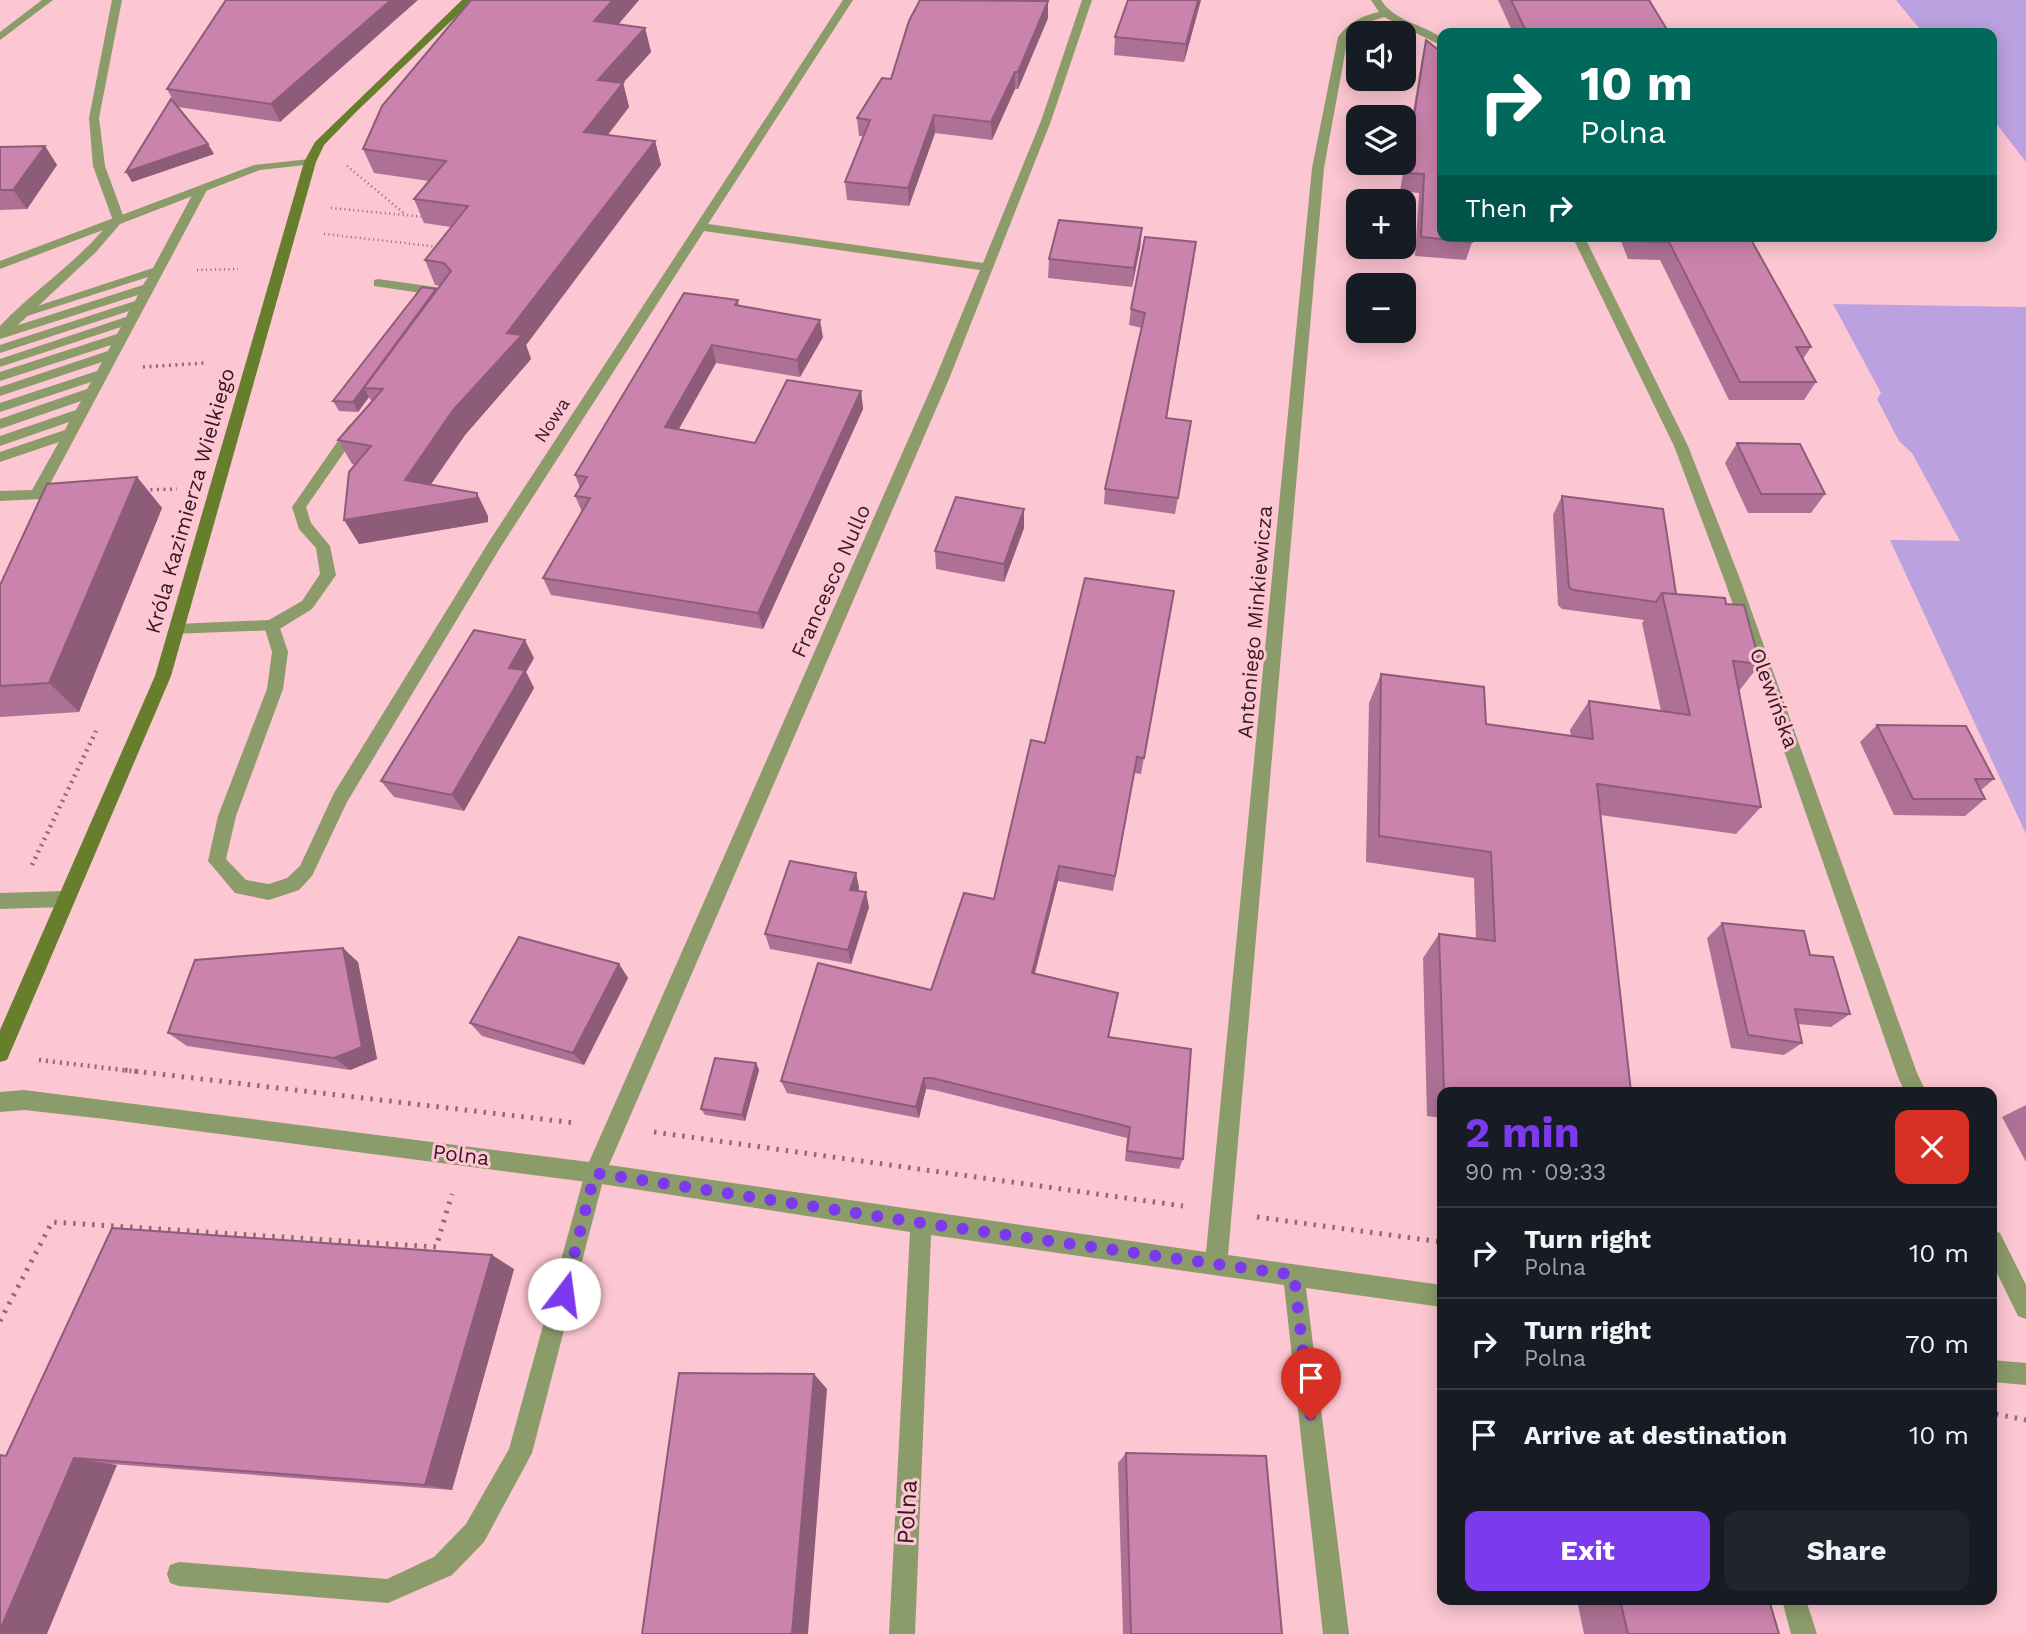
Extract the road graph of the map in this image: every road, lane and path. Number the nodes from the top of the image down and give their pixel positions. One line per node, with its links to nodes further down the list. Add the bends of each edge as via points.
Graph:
1 (48, 0): 8 (street)
2 (117, 0): 16 (street, via 94,118 99,166)
3 (468, 0): 10 (street, Króla Kazimierza Wielkiego, via 352,110 319,144)
4 (848, 0): 17 (street, Nowa)
5 (1087, 0): 22 (street, Francesco Nullo)
6 (1376, 0): 7 (street)
7 (1385, 14): 9 (street); 65 (street, Antoniego Minkiewicza, via 1352,24 1343,37 1318,168)
8 (0, 37)
9 (1437, 40)
10 (310, 162): 12 (street, via 258,167); 54 (street, Króla Kazimierza Wielkiego)
11 (346, 166): 14 (path)
12 (201, 190): 16 (street); 24 (street)
13 (327, 208): 14 (path)
14 (406, 215): 15 (path)
15 (426, 217)
16 (118, 218): 21 (street); 30 (street, via 103,241)
17 (701, 227): 22 (street); 53 (street, Nowa, via 480,567 340,798 306,870 293,884 269,892 241,887 217,861 227,816 275,689 280,652)
18 (316, 233): 20 (path)
19 (1581, 242): 60 (street, Olewińska, via 1681,446)
20 (444, 248)
21 (0, 265)
22 (987, 267): 62 (street, Francesco Nullo, via 937,392)
23 (238, 269): 25 (path)
24 (158, 270): 27 (street); 30 (street)
25 (193, 270)
26 (378, 283): 29 (street, via 453,293)
27 (148, 288): 28 (street); 32 (street)
28 (139, 304): 31 (street); 34 (street)
29 (445, 305)
30 (16, 315): 32 (street)
31 (130, 320): 33 (street); 36 (street)
32 (0, 335)
33 (121, 337): 35 (street); 40 (street)
34 (0, 349)
35 (112, 354): 39 (street); 41 (street)
36 (0, 363)
37 (205, 363): 38 (path)
38 (138, 367)
39 (101, 374): 42 (street); 43 (street)
40 (0, 377)
41 (0, 392)
42 (92, 392): 44 (street); 46 (street)
43 (0, 408)
44 (81, 413): 47 (street); 48 (street)
45 (363, 416): 53 (street, via 299,507 304,525 323,546 328,575 307,605)
46 (0, 424)
47 (70, 433): 49 (street); 52 (street, via 37,495)
48 (0, 441)
49 (0, 457)
50 (177, 489): 51 (path)
51 (135, 491)
52 (0, 496)
53 (272, 626): 54 (street)
54 (177, 630): 56 (street, Króla Kazimierza Wielkiego, via 163,676)
55 (101, 720): 57 (path)
56 (64, 899): 57 (street); 59 (street, Króla Kazimierza Wielkiego)
57 (7, 901)
58 (40, 1048): 62 (path, via 36,1059)
59 (0, 1053)
60 (1914, 1087)
61 (0, 1102): 63 (street, Polna, via 24,1100 105,1109)
62 (615, 1127): 63 (street, Francesco Nullo); 65 (path)
63 (595, 1173): 66 (street, Polna); 78 (street, Francesco Nullo, via 520,1452 475,1533 443,1566 387,1591)
64 (465, 1196): 73 (path, via 451,1194 436,1247 52,1222)
65 (1221, 1212): 67 (path); 69 (street, Antoniego Minkiewicza)
66 (921, 1223): 69 (street, Polna); 80 (street, Polna)
67 (1437, 1241)
68 (1997, 1251): 72 (street)
69 (1216, 1264): 70 (street, Polna)
70 (1294, 1275): 71 (street, Polna); 81 (street)
71 (1437, 1295)
72 (2026, 1308)
73 (0, 1321)
74 (1997, 1371): 75 (street)
75 (2026, 1374)
76 (1997, 1414): 77 (path)
77 (2026, 1420)
78 (178, 1574)
79 (1795, 1605): 82 (street)
80 (902, 1634)
81 (1336, 1634)
82 (1804, 1634)

